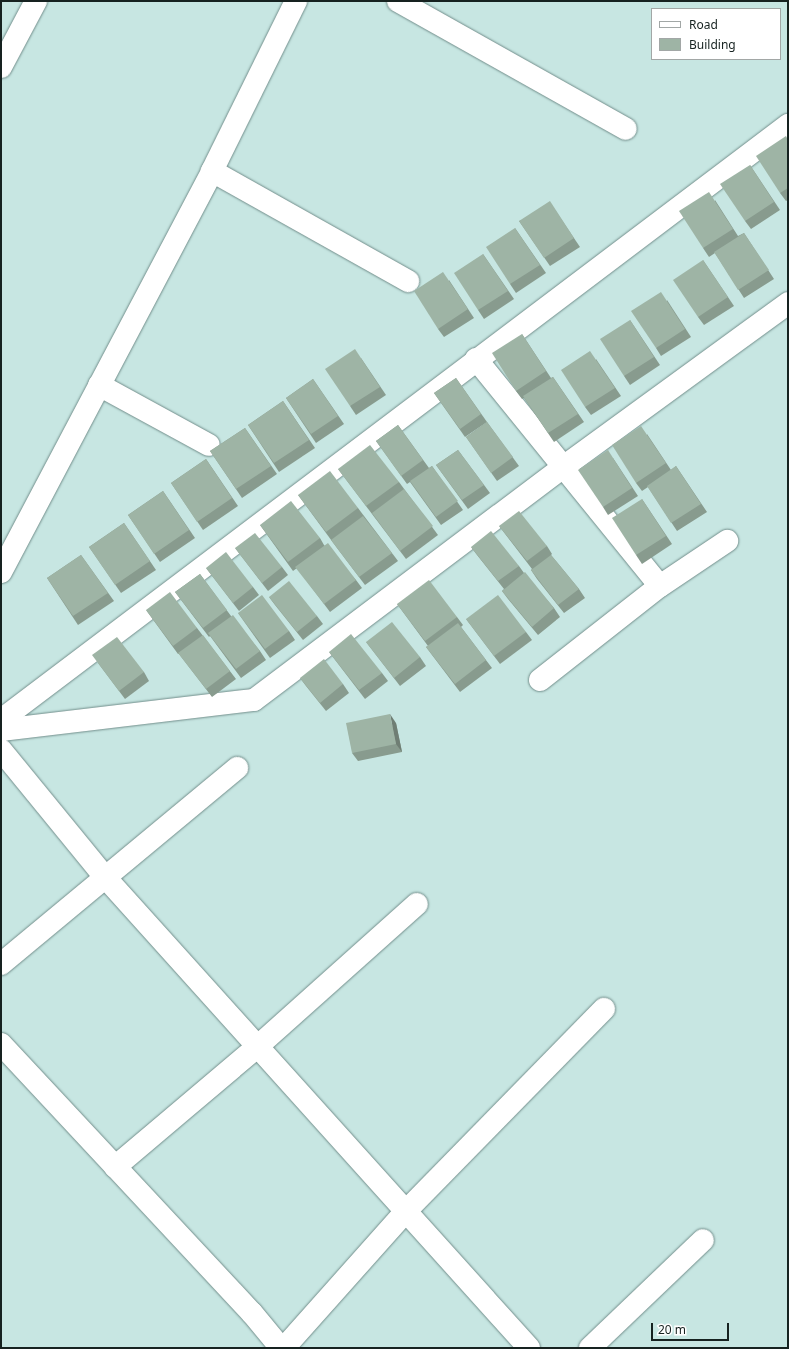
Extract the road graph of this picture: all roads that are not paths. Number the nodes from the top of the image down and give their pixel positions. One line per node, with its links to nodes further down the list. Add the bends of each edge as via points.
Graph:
1 (36, 1): 4 (street)
2 (296, 1): 7 (street)
3 (398, 1): 6 (street)
4 (1, 67)
5 (788, 125): 10 (street)
6 (626, 129)
7 (212, 171): 8 (street); 11 (street)
8 (408, 281)
9 (788, 303): 13 (street)
10 (476, 359): 13 (street); 18 (street)
11 (100, 385): 12 (street); 15 (street)
12 (209, 445)
13 (562, 468): 16 (street); 19 (street, via 254,700)
14 (727, 540): 16 (street)
15 (1, 572)
16 (660, 586): 17 (street)
17 (540, 680)
18 (1, 720)
19 (1, 730)
20 (1, 750): 22 (street)
21 (237, 768): 22 (street)
22 (105, 877): 24 (street); 27 (street)
23 (418, 904): 27 (street)
24 (1, 964)
25 (604, 1009): 29 (street)
26 (1, 1044): 28 (street)
27 (258, 1046): 28 (street); 29 (street)
28 (115, 1167): 31 (street)
29 (406, 1211): 31 (street); 32 (street)
30 (703, 1240): 33 (street)
31 (283, 1348)
32 (529, 1348)
33 (590, 1348)

